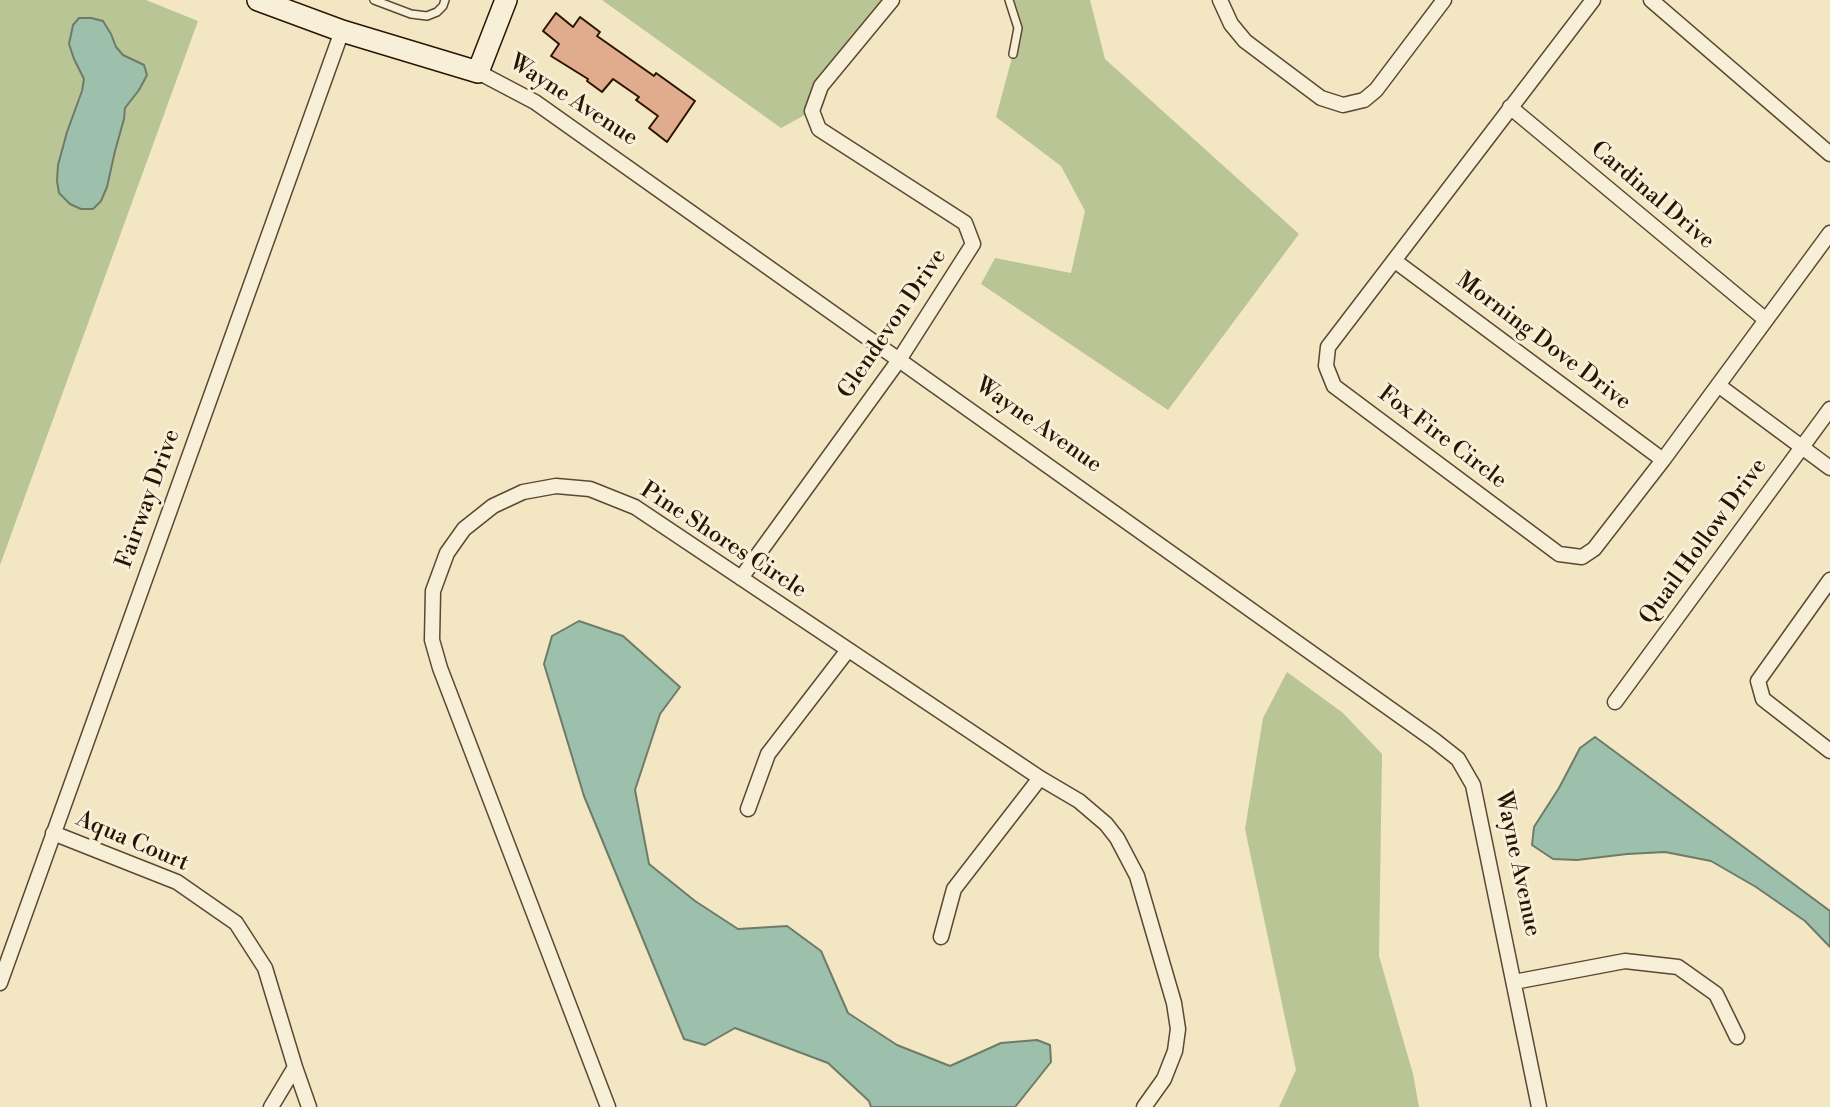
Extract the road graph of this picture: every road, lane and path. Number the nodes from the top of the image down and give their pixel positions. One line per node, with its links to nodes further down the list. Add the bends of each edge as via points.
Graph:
1 (374, 0): 2 (lane, via 427,16 437,12)
2 (445, 0)
3 (506, 0): 13 (street)
4 (892, 0): 19 (street, Glendevon Drive, via 821,86 812,111 819,129 965,223 973,244)
5 (1009, 0): 12 (lane, via 1018,28)
6 (1220, 0): 7 (street, via 1230,24 1245,41 1321,98 1343,105 1364,100 1376,90)
7 (1444, 0)
8 (1593, 0): 14 (street, Fox Fire Circle)
9 (1651, 0): 15 (street)
10 (266, 1): 11 (street, Wayne Avenue)
11 (342, 31): 13 (street, Wayne Avenue); 32 (street, Fairway Drive)
12 (1013, 54)
13 (478, 72): 19 (street, Wayne Avenue, via 535,102)
14 (1510, 107): 17 (street, Fox Fire Circle); 18 (street, Cardinal Drive)
15 (1830, 154)
16 (1830, 233): 18 (street, Fox Fire Circle)
17 (1395, 261): 23 (street, Morning Dove Drive); 23 (street, Fox Fire Circle, via 1328,347 1326,366 1334,386 1559,554 1582,557 1594,549)
18 (1766, 320): 20 (street, Fox Fire Circle)
19 (900, 360): 25 (street, Glendevon Drive); 34 (street, Wayne Avenue, via 1458,759 1474,785)
20 (1718, 385): 22 (street); 23 (street, Fox Fire Circle)
21 (1830, 409): 22 (street, Quail Hollow Drive)
22 (1802, 447): 24 (street); 28 (street, Quail Hollow Drive)
23 (1663, 460)
24 (1830, 468)
25 (741, 578): 27 (street, Pine Shores Circle); 40 (street, Pine Shores Circle, via 635,507 590,489 556,486 503,501 464,529 447,553 433,591 432,640 440,668)
26 (1830, 580): 29 (street, via 1758,681 1763,699)
27 (848, 650): 30 (street, Pine Shores Circle); 31 (street, via 768,754)
28 (1615, 702)
29 (1830, 751)
30 (1040, 778): 33 (street, via 954,888); 41 (street, Pine Shores Circle, via 1106,824 1137,876 1178,1029 1164,1079)
31 (748, 809)
32 (53, 833): 35 (street, Fairway Drive); 37 (street, Aqua Court, via 177,883 236,923 265,968)
33 (941, 937)
34 (1514, 982): 36 (street, via 1625,961 1678,967 1716,994); 42 (street, Wayne Avenue)
35 (0, 983)
36 (1737, 1037)
37 (295, 1067): 38 (street); 39 (street, Aqua Court)
38 (271, 1107)
39 (309, 1107)
40 (608, 1107)
41 (1144, 1107)
42 (1539, 1107)

